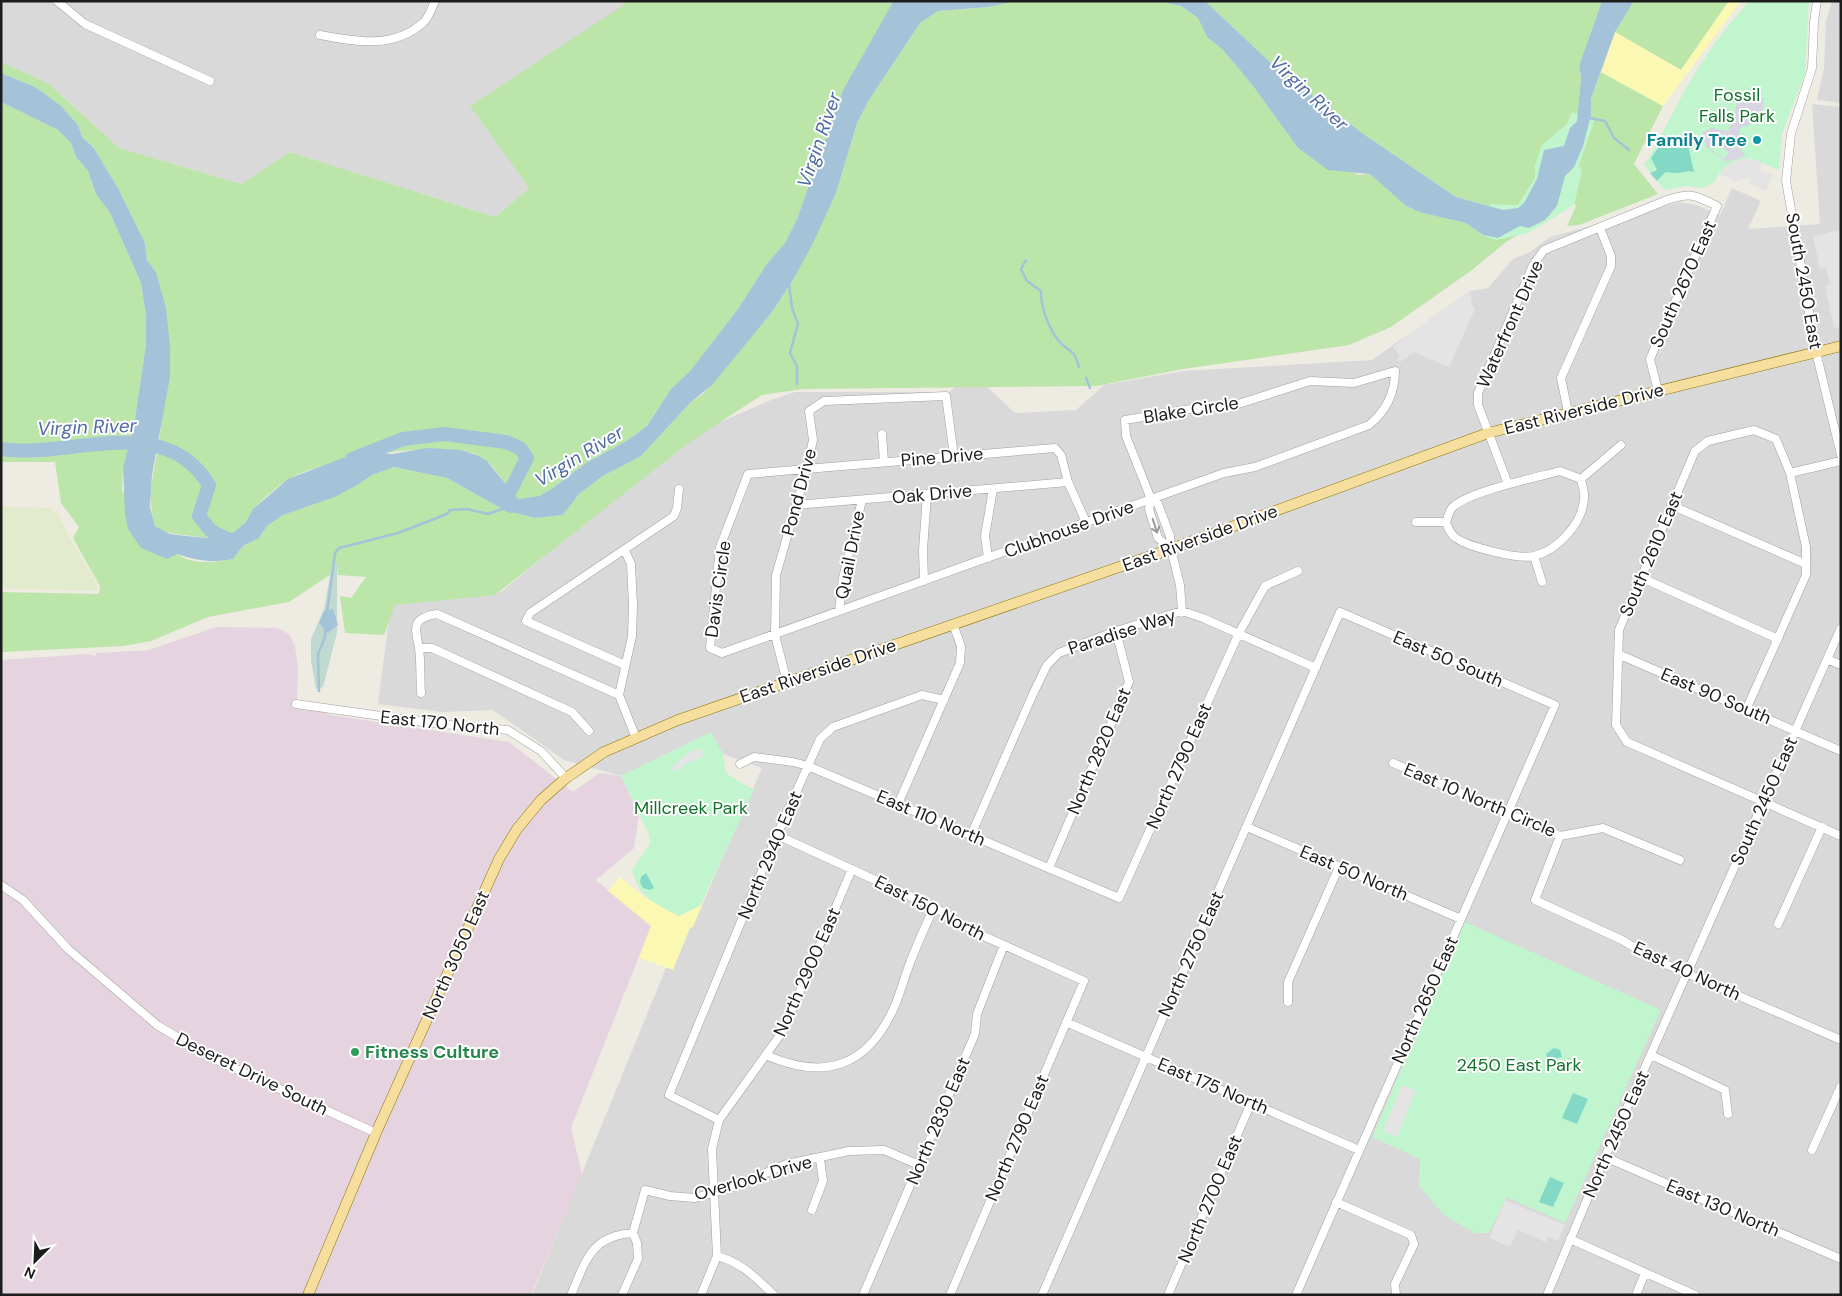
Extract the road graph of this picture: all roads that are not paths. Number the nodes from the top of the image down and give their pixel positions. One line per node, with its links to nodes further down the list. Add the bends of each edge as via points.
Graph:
1 (57, 1): 5 (street, via 85,24)
2 (435, 1): 4 (street, via 425,21 395,40 356,42)
3 (1818, 1): 9 (street, South 2450 East, via 1812,68 1791,134 1786,181)
4 (320, 35)
5 (210, 81)
6 (1717, 206): 7 (street, Waterfront Drive, via 1685,194); 11 (street, South 2670 East, via 1650,359)
7 (1600, 228): 12 (street, via 1611,256 1611,266 1561,378); 13 (street, Waterfront Drive, via 1544,250 1533,265 1478,393 1478,405)
8 (1841, 346): 9 (main road, East Riverside Drive)
9 (1816, 352): 11 (main road, East Riverside Drive); 16 (street, South 2450 East)
10 (1395, 371): 29 (street, Clubhouse Drive, via 1395,385 1382,415 1369,425); 29 (street, Blake Circle, via 1354,383 1310,381 1232,406 1196,408 1125,420 1126,436)
11 (1658, 391): 12 (main road, East Riverside Drive)
12 (1568, 412): 13 (main road, East Riverside Drive)
13 (1488, 433): 25 (street, Waterfront Drive); 36 (main road, East Riverside Drive)
14 (882, 434): 19 (street)
15 (1621, 445): 23 (street)
16 (1841, 455)
17 (954, 456): 19 (street, Pine Drive); 20 (street, Pond Drive, via 946,396 824,401 809,411 813,440); 24 (street, Pine Drive, via 1055,448 1061,455)
18 (1841, 460): 22 (street)
19 (884, 462): 20 (street, Pine Drive)
20 (808, 468): 21 (street, Pine Drive); 31 (street, Pond Drive)
21 (748, 474): 55 (street, Davis Circle, via 720,547)
22 (1790, 474): 32 (street, South 2610 East, via 1776,440 1754,430 1708,441 1695,451); 40 (street, via 1806,547)
23 (1581, 479): 25 (street, via 1560,471); 38 (street, via 1584,498 1579,516 1559,542)
24 (1068, 482): 27 (street, Oak Drive); 33 (street, Pine Drive)
25 (1508, 484): 35 (street, via 1460,502 1451,508)
26 (679, 489): 37 (street, via 674,516)
27 (993, 489): 28 (street, Oak Drive); 39 (street, via 985,536)
28 (927, 494): 30 (street, Oak Drive); 43 (street)
29 (1151, 499): 33 (street, Clubhouse Drive); 36 (street, via 1158,504 1170,536); 36 (street, one-way to 36, via 1149,509 1158,538)
30 (862, 500): 31 (street, Oak Drive); 45 (street, Quail Drive, via 843,578)
31 (796, 505): 52 (street, Pond Drive, via 776,575)
32 (1671, 505): 40 (street); 42 (street, South 2610 East)
33 (1086, 522): 39 (street, Clubhouse Drive)
34 (1416, 522): 35 (street)
35 (1446, 522): 38 (street, via 1450,532 1463,541 1511,555)
36 (1171, 549): 46 (street, via 1180,585); 48 (main road, East Riverside Drive)
37 (625, 551): 59 (street, via 631,564 634,605 632,636); 59 (street, via 530,614 526,621)
38 (1534, 556): 44 (street)
39 (988, 558): 43 (street, Clubhouse Drive)
40 (1806, 564): 53 (street, via 1806,575)
41 (1298, 570): 51 (street, North 2790 East, via 1265,586)
42 (1642, 578): 53 (street); 56 (street, South 2610 East, via 1619,630)
43 (924, 581): 45 (street, Clubhouse Drive)
44 (1542, 582)
45 (839, 611): 52 (street, Clubhouse Drive)
46 (1182, 611): 50 (street, Paradise Way); 51 (street, Paradise Way)
47 (1340, 612): 60 (street, North 2750 East); 66 (street, East 50 South)
48 (953, 624): 61 (main road, East Riverside Drive); 64 (street, via 961,646 960,663)
49 (1841, 628): 57 (street, South 2450 East)
50 (1116, 631): 82 (street, Paradise Way, via 1059,653 1047,665); 87 (street, North 2820 East, via 1129,682)
51 (1240, 633): 60 (street, Paradise Way); 90 (street, North 2790 East)
52 (775, 635): 55 (street, Clubhouse Drive, via 722,653); 61 (street, Pond Drive)
53 (1778, 639): 67 (street)
54 (419, 648): 62 (street); 63 (street, via 414,636 416,628 422,619 437,614); 68 (street, via 432,648 572,712)
55 (710, 648)
56 (1618, 654): 67 (street, East 90 South); 76 (street, South 2610 East, via 1616,725 1627,742)
57 (1827, 659): 58 (street); 69 (street, South 2450 East)
58 (1841, 665)
59 (625, 666): 63 (street)
60 (1316, 668): 79 (street, North 2750 East)
61 (787, 682): 70 (main road, East Riverside Drive)
62 (421, 693)
63 (619, 695): 70 (street)
64 (944, 700): 74 (street, North 2940 East, via 922,695 833,727 820,740); 77 (street)
65 (296, 704): 75 (street, East 170 North, via 414,721 508,730)
66 (1555, 705): 78 (street, North 2650 East)
67 (1746, 710): 69 (street, East 90 South)
68 (589, 731)
69 (1795, 731): 71 (street, East 90 South); 76 (street, South 2450 East)
70 (636, 738): 75 (main road, East Riverside Drive, via 604,752)
71 (1841, 751)
72 (1392, 763): 78 (street, East 10 North Circle)
73 (740, 764): 74 (street, East 110 North, via 754,757)
74 (808, 766): 77 (street, East 110 North); 81 (street, North 2940 East)
75 (570, 775): 107 (main road, North 3050 East, via 540,800 499,859)
76 (1764, 802): 80 (street); 95 (street, South 2450 East)
77 (898, 804): 82 (street, East 110 North)
78 (1507, 813): 83 (street, East 10 North Circle); 92 (street, North 2650 East)
79 (1247, 827): 86 (street, East 50 North); 102 (street, North 2750 East)
80 (1822, 827): 84 (street); 93 (street)
81 (777, 835): 88 (street, East 150 North); 106 (street, North 2940 East, via 669,1095)
82 (971, 835): 87 (street, East 110 North)
83 (1560, 836): 85 (street, East 10 North Circle, via 1603,828); 95 (street, East 40 North, via 1534,900)
84 (1841, 836)
85 (1680, 860)
86 (1339, 867): 92 (street, East 50 North); 97 (street, via 1288,982)
87 (1049, 868): 90 (street, East 110 North)
88 (852, 869): 91 (street, East 150 North); 101 (street, North 2900 East, via 783,1031)
89 (1, 886): 107 (street, Deseret Drive South, via 23,900 68,949 157,1025 214,1059)
90 (1119, 898)
91 (934, 906): 94 (street, East 150 North, via 979,934); 101 (street, via 894,1008 870,1045 852,1059 836,1066 818,1068 788,1065)
92 (1460, 919): 108 (street, North 2650 East)
93 (1778, 924)
94 (1004, 945): 96 (street, East 150 North); 112 (street, North 2830 East, via 977,1014 975,1034)
95 (1687, 974): 99 (street, East 40 North); 100 (street, North 2450 East)
96 (1084, 981): 98 (street, North 2790 East)
97 (1288, 1002)
98 (1066, 1022): 102 (street, East 175 North); 127 (street, North 2790 East)
99 (1841, 1040)
100 (1651, 1055): 105 (street, via 1725,1090); 110 (street, North 2450 East)
101 (768, 1056): 106 (street, North 2900 East)
102 (1146, 1057): 104 (street, East 175 North); 128 (street, North 2750 East)
103 (1841, 1086): 109 (street)
104 (1251, 1103): 108 (street, East 175 North); 129 (street, North 2700 East)
105 (1728, 1114)
106 (719, 1120): 113 (street, North 2900 East, via 712,1149)
107 (376, 1133): 121 (main road, North 3050 East)
108 (1359, 1150): 114 (street, North 2650 East)
109 (1812, 1150)
110 (1605, 1157): 117 (street, North 2450 East); 119 (street, East 130 North)
111 (820, 1158): 112 (street, Overlook Drive, via 849,1151 884,1150); 113 (street, Overlook Drive, via 788,1164); 115 (street, via 823,1181)
112 (919, 1165): 126 (street, North 2830 East)
113 (714, 1192): 116 (street, Overlook Drive, via 695,1198 645,1190); 118 (street, North 2900 East)
114 (1336, 1202): 130 (street, North 2650 East); 131 (street, via 1411,1236 1414,1244 1395,1284)
115 (812, 1210)
116 (633, 1233): 122 (street, via 606,1238 595,1247 586,1258); 123 (street, via 638,1258)
117 (1570, 1239): 120 (street); 132 (street, North 2450 East)
118 (717, 1256): 124 (street, North 2900 East); 125 (street, via 731,1259 749,1271)
119 (1841, 1259)
120 (1645, 1273): 133 (street); 134 (street)
121 (308, 1295)
122 (571, 1295)
123 (622, 1295)
124 (702, 1295)
125 (774, 1295)
126 (863, 1295)
127 (950, 1295)
128 (1042, 1295)
129 (1168, 1295)
130 (1296, 1295)
131 (1396, 1295)
132 (1547, 1295)
133 (1636, 1295)
134 (1695, 1295)

